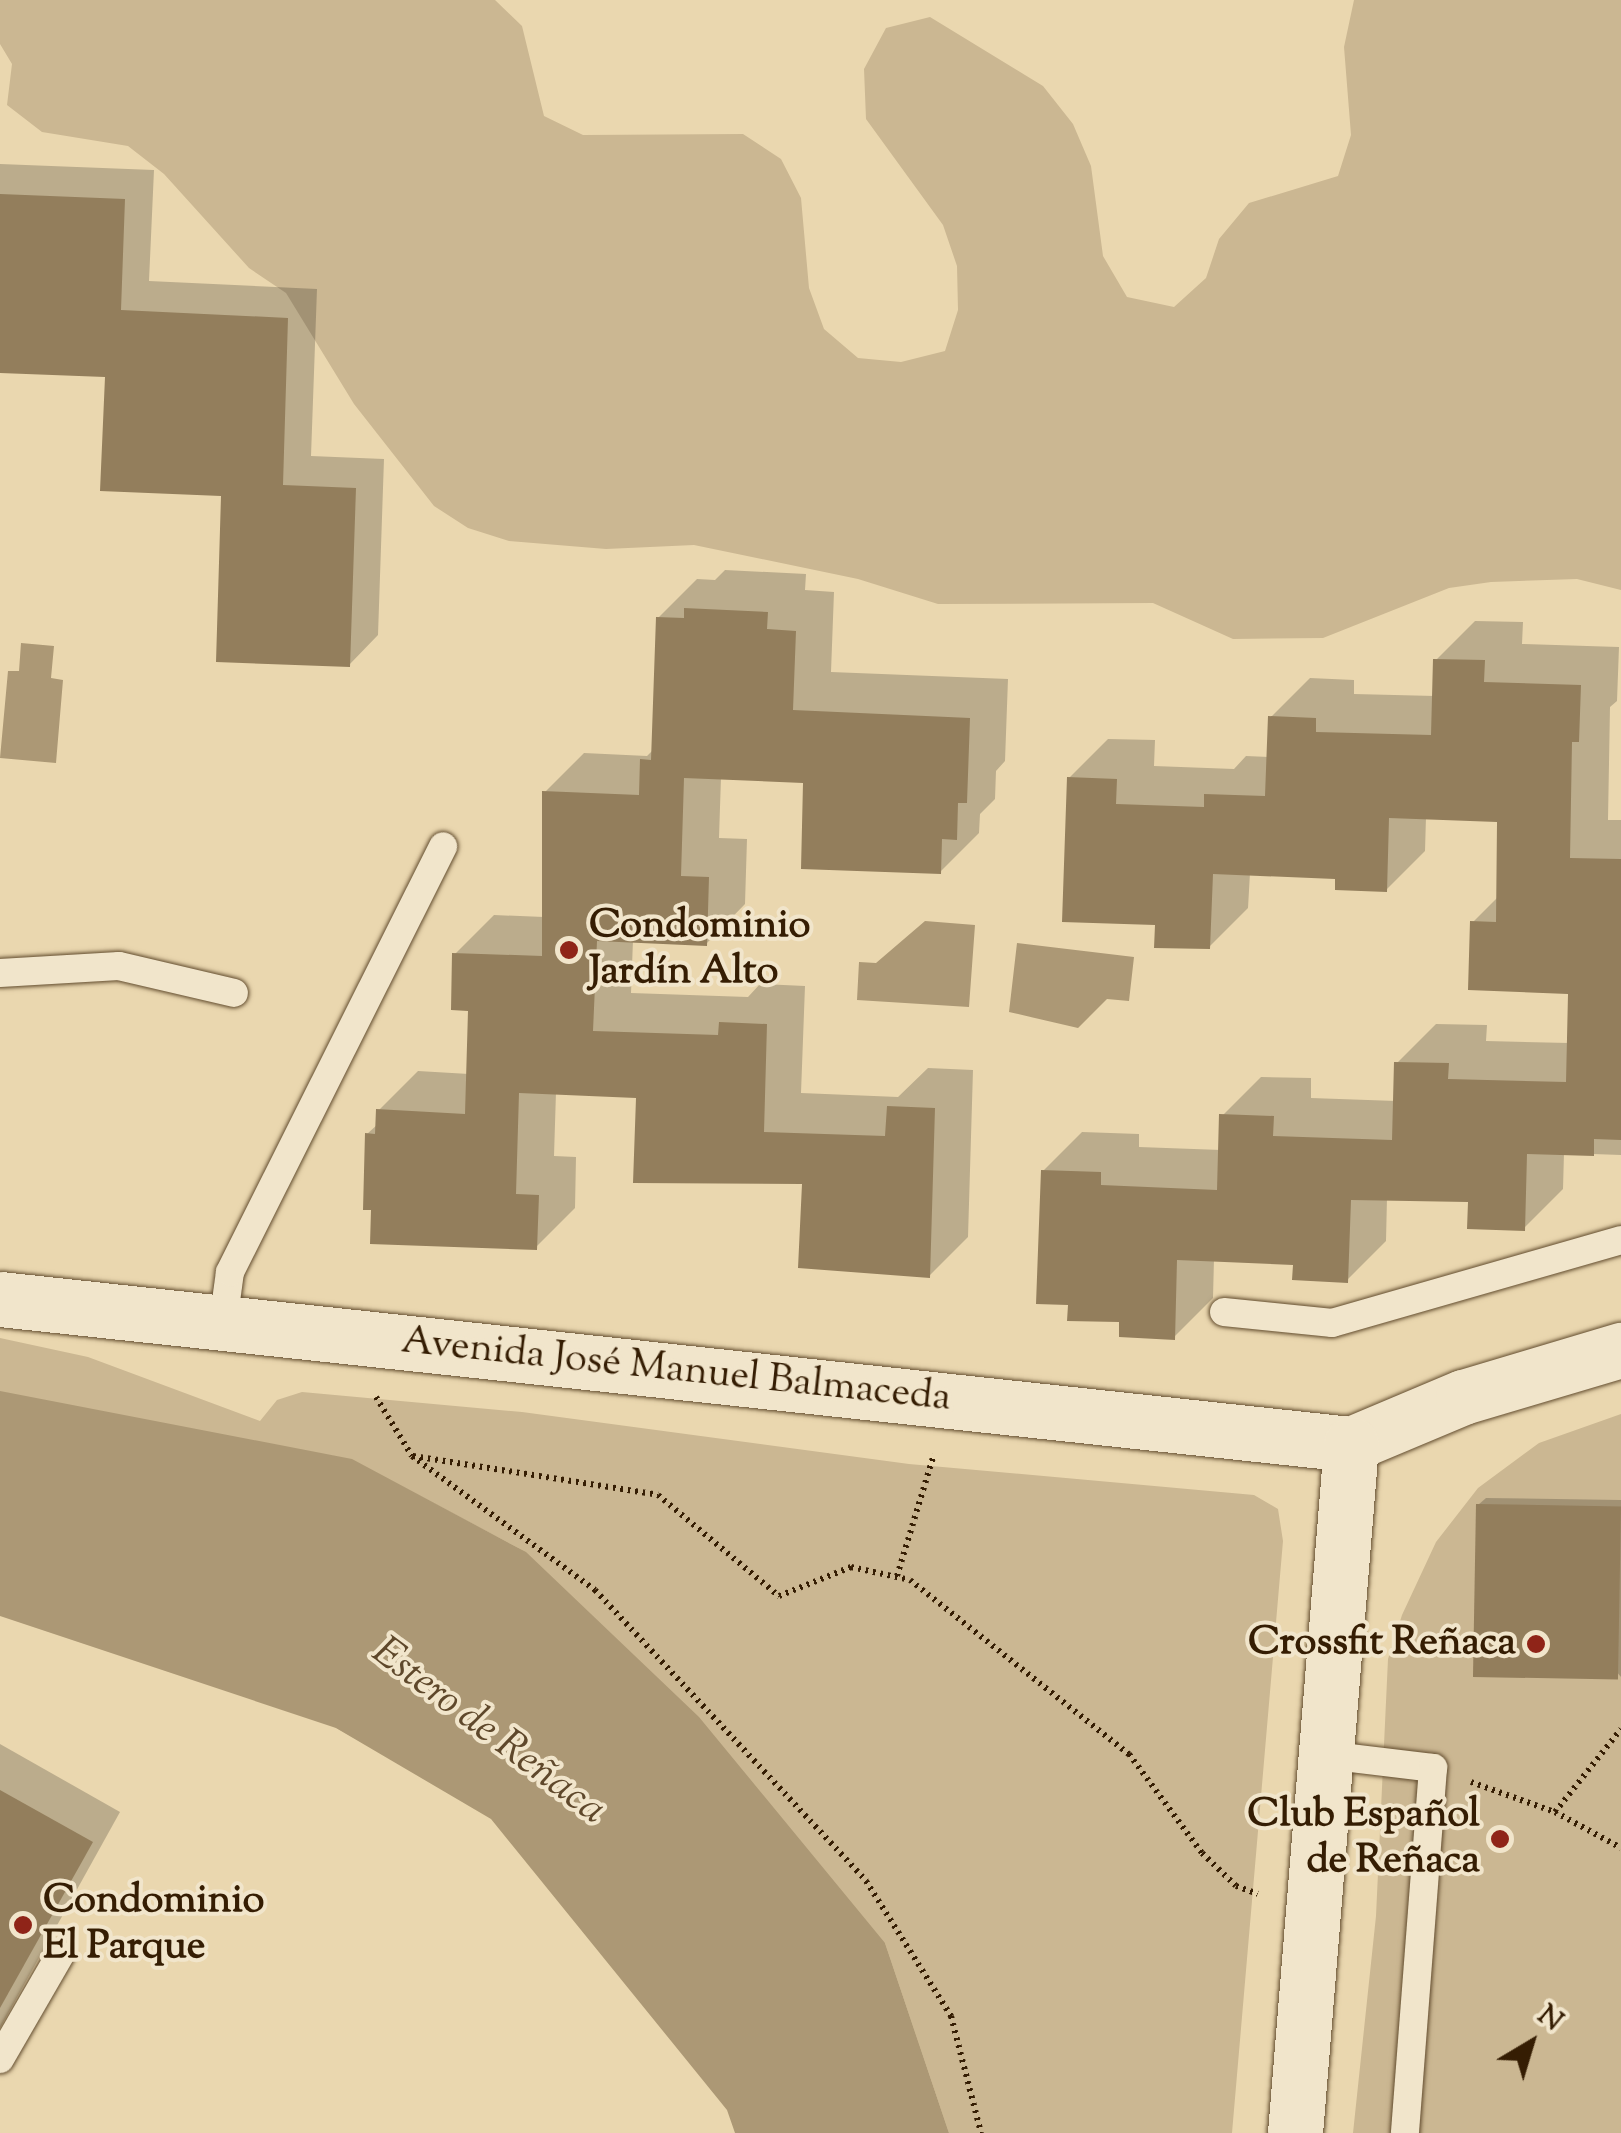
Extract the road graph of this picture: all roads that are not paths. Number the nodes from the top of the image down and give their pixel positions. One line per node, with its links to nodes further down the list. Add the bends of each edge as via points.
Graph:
1 (444, 846): 7 (lane, via 230,1272)
2 (0, 973): 3 (lane, via 118,966)
3 (234, 993)
4 (1621, 1240): 6 (lane, via 1332,1323)
5 (0, 1299): 7 (street, Avenida José Manuel Balmaceda)
6 (1224, 1312)
7 (223, 1323): 9 (street, Avenida José Manuel Balmaceda)
8 (1621, 1350): 9 (street, via 1463,1397)
9 (1351, 1444): 10 (street)
10 (1326, 1755): 13 (street); 14 (lane, via 1433,1768)
11 (60, 1955): 12 (lane)
12 (0, 2060)
13 (1294, 2133)
14 (1405, 2133)

